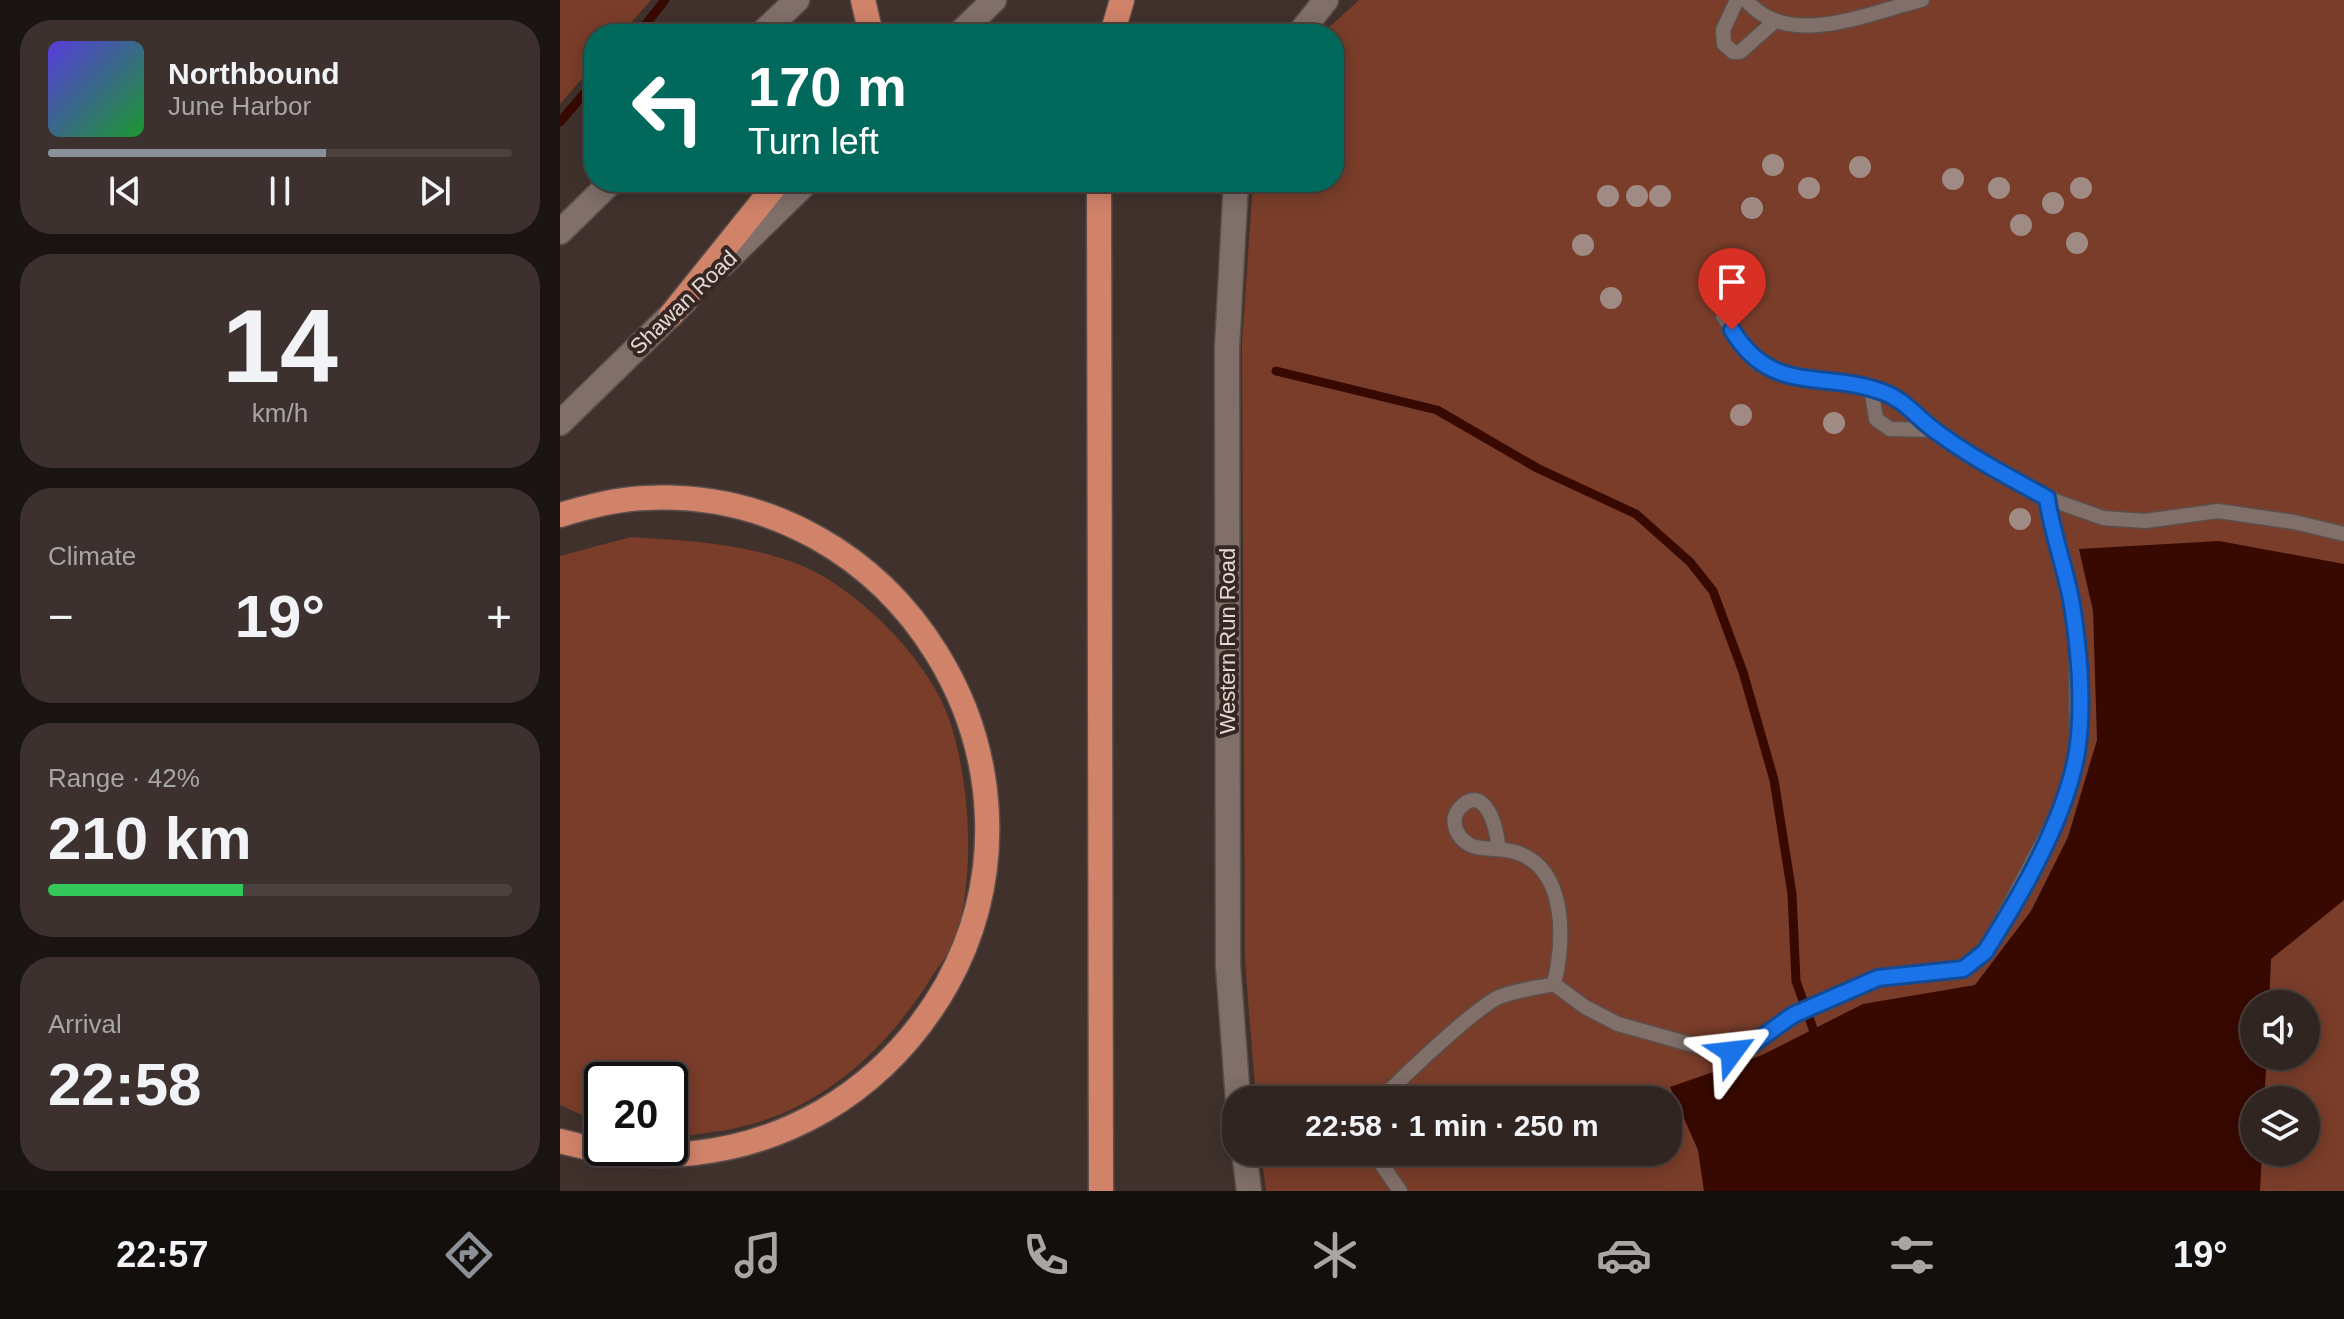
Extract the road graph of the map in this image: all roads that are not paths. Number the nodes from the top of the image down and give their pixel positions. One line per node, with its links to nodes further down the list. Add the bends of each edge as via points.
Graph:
1 (797, 0): 10 (street)
2 (863, 0): 11 (highway)
3 (994, 0): 12 (street)
4 (1122, 0): 13 (highway)
5 (1326, 0): 14 (street)
6 (1737, 0): 9 (lane, via 1723,30 1724,44 1733,52 1740,52)
7 (1746, 0): 9 (lane)
8 (1922, 0): 9 (lane, via 1836,22)
9 (1775, 21)
10 (772, 24)
11 (869, 24)
12 (969, 24)
13 (1115, 24)
14 (1307, 24)
15 (601, 192): 20 (street)
16 (770, 192): 21 (highway)
17 (797, 192): 21 (street, Shawan Road)
18 (1099, 192): 36 (highway)
19 (1235, 192): 31 (street, Western Run Road, via 1227,348 1227,918)
20 (560, 232)
21 (671, 315): 24 (street, Shawan Road)
22 (1723, 316): 23 (lane, via 1756,362 1781,374)
23 (1871, 388): 25 (lane, via 1905,404); 25 (lane, via 1876,419 1890,429)
24 (560, 423)
25 (1933, 430): 26 (lane)
26 (2047, 498): 28 (lane, via 2103,518 2145,521 2218,511); 30 (lane, via 2076,628 2077,750 2064,802 1985,952 1963,969 1878,978 1793,1015 1732,1052 1618,1024)
27 (560, 515): 33 (highway, via 644,498 734,507 778,520 863,570 926,635 953,681 980,749 988,840 975,917 938,1001 909,1041 844,1099 762,1139 718,1151 624,1155)
28 (2344, 534)
29 (1498, 847): 30 (lane, via 1522,854 1543,872 1554,891 1562,953)
30 (1554, 984): 32 (lane, via 1499,998)
31 (1237, 1086)
32 (1396, 1086)
33 (560, 1141)
34 (1246, 1166): 37 (street)
35 (1383, 1166): 38 (lane)
36 (1101, 1191)
37 (1249, 1191)
38 (1400, 1191)

